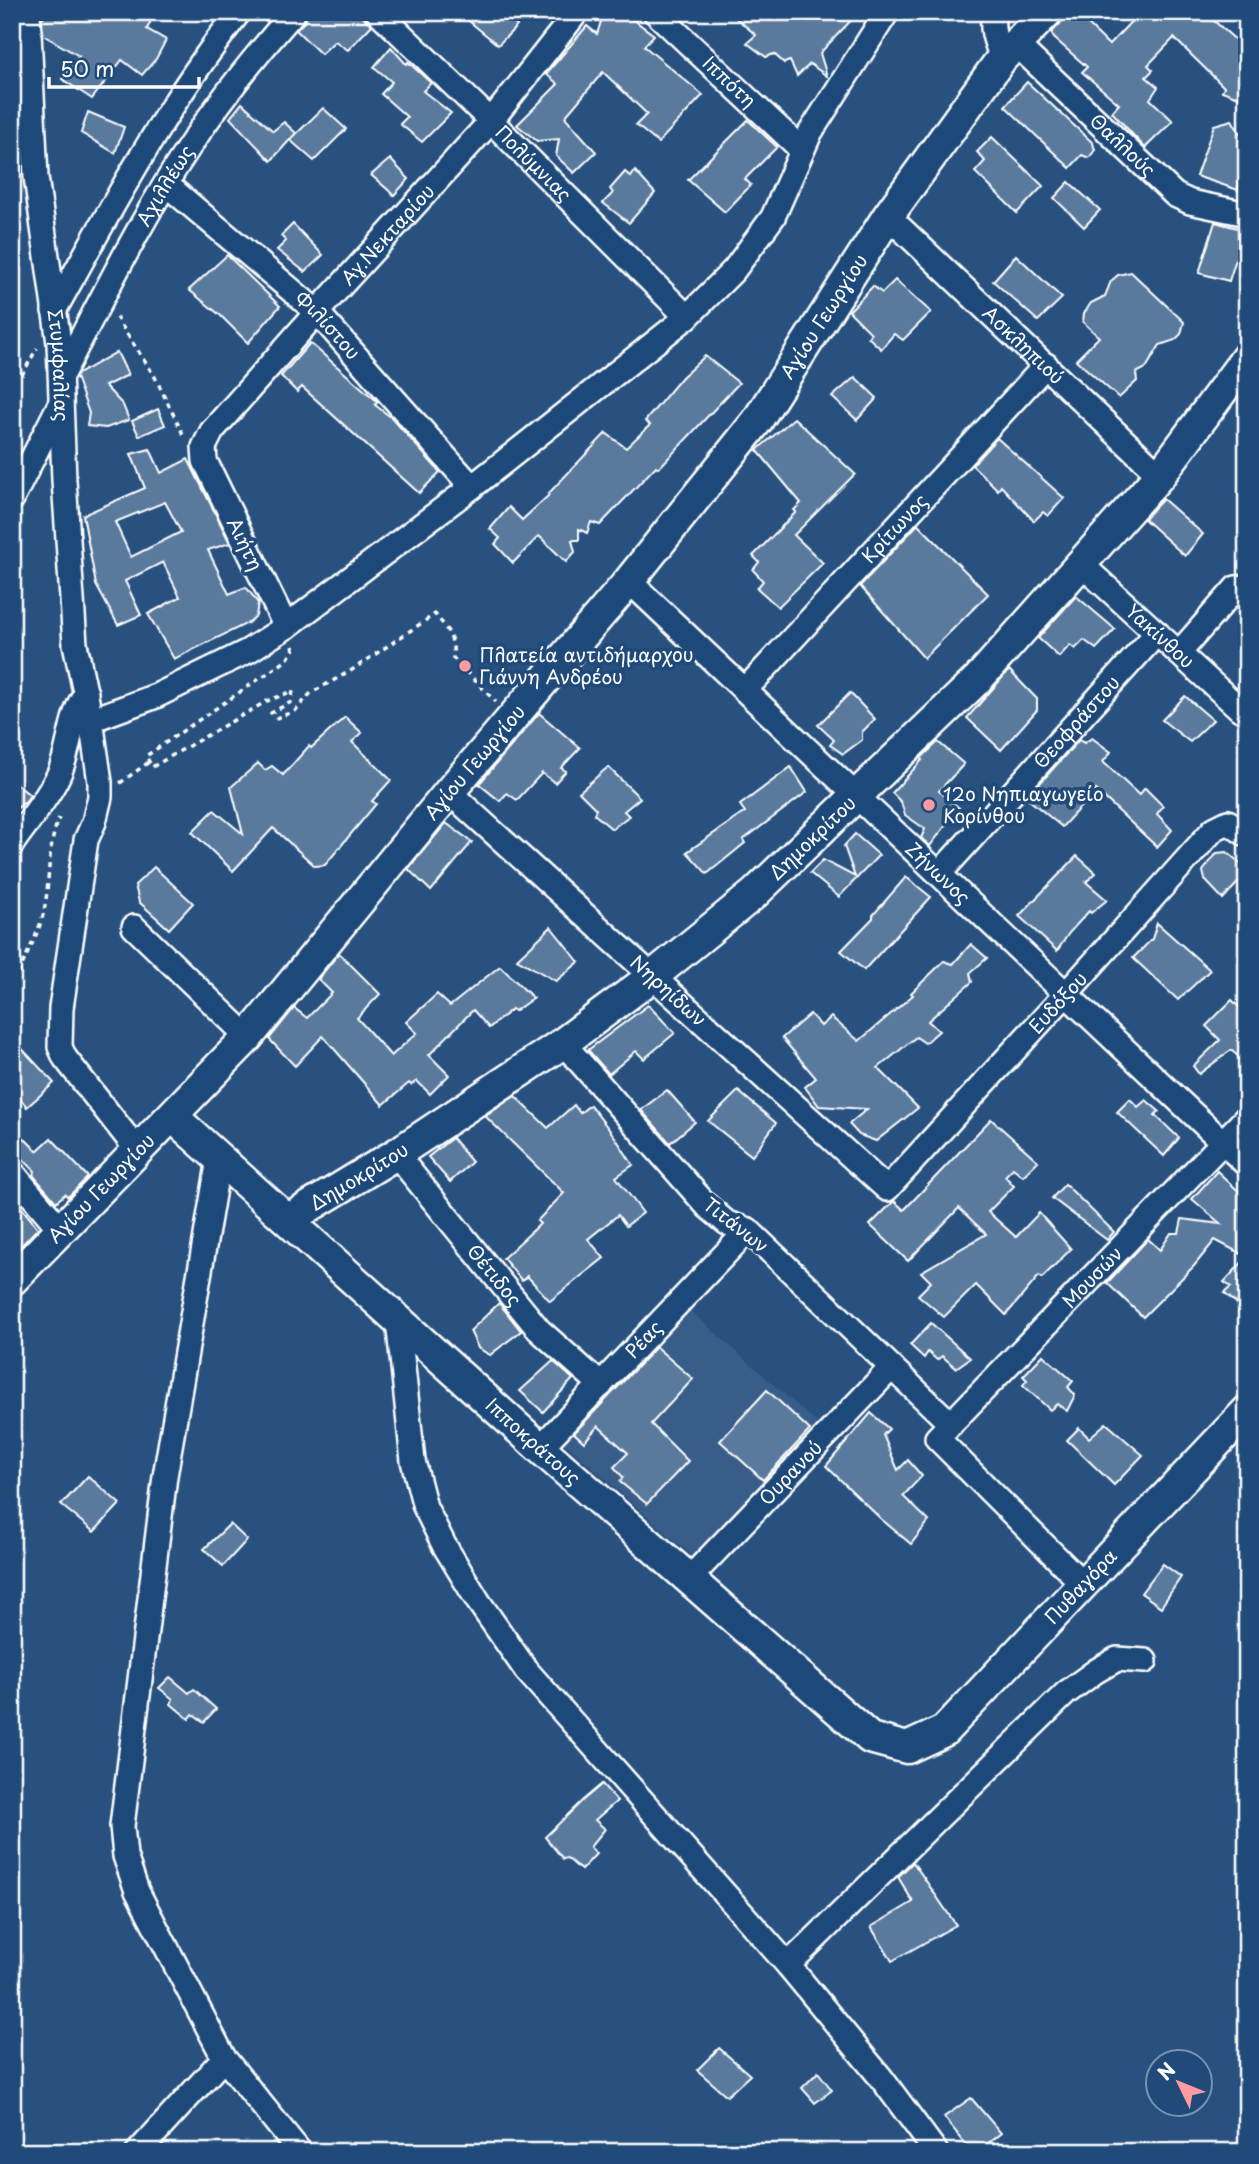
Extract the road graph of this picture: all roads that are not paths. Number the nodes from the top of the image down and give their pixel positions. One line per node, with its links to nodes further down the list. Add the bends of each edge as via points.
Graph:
1 (28, 12): 16 (street, Στυμφαλίας, via 36,177)
2 (239, 12): 16 (street, via 138,160)
3 (294, 12): 13 (street, Αχιλλέως, via 213,113)
4 (379, 12): 11 (street, Πολύμνιας)
5 (577, 12): 11 (street, Αγ.Νεκταρίου)
6 (655, 12): 12 (street, Ιππότη)
7 (887, 12): 12 (street)
8 (994, 12): 10 (street, via 992,23)
9 (1047, 12): 10 (street, Αγίου Γεωργίου)
10 (1009, 51): 14 (street, Θαλλούς, via 1175,195); 15 (street, Αγίου Γεωργίου)
11 (491, 121): 17 (street, Αγ.Νεκταρίου); 18 (street, Πολύμνιας)
12 (803, 150): 18 (street, via 773,217 734,270)
13 (166, 184): 17 (street, Φιλίστου); 21 (street, Αχιλλέως)
14 (1247, 214)
15 (888, 216): 20 (street, Ασκληπιού); 28 (street, Αγίου Γεωργίου, via 757,421)
16 (54, 311): 21 (street, Στυμφαλίας)
17 (317, 312): 23 (street, Αγ.Νεκταρίου, via 212,431 204,447); 25 (street, Φιλίστου)
18 (687, 317): 25 (street)
19 (1247, 357): 24 (street, Δημοκρίτου)
20 (1046, 365): 24 (street, Ασκληπιού); 33 (street, Κρίτωνος)
21 (61, 376): 22 (street, Στυμφαλίας)
22 (61, 401): 26 (street); 34 (street, Στυμφαλίας, via 75,644)
23 (205, 461): 30 (street, Αιήτη)
24 (1160, 475): 27 (street, Δημοκρίτου)
25 (472, 487): 30 (street)
26 (12, 499)
27 (1081, 564): 31 (street, Υακίνθου); 38 (street, Δημοκρίτου, via 979,678)
28 (629, 581): 33 (street, Ζήνωνος); 37 (street, Αγίου Γεωργίου)
29 (1247, 587): 32 (street, via 1236,588)
30 (286, 627): 36 (street, via 156,696)
31 (1157, 633): 32 (street, Υακίνθου); 41 (street, Θεοφράστου)
32 (1179, 653): 35 (street, Υακίνθου)
33 (745, 690): 38 (street, Ζήνωνος)
34 (86, 693): 36 (street, Στυμφαλίας); 40 (street, via 58,777)
35 (1240, 709)
36 (92, 720): 50 (street, Στυμφαλίας, via 100,797 86,840 61,1008 60,1047)
37 (449, 792): 43 (street, Νηρηίδων); 45 (street, Αγίου Γεωργίου)
38 (857, 797): 41 (street, Ζήνωνος); 43 (street, Δημοκρίτου, via 754,894)
39 (1238, 828): 44 (street, Ευδόξου, via 1214,829)
40 (12, 844)
41 (939, 874): 44 (street, Ζήνωνος)
42 (134, 927): 45 (street)
43 (653, 976): 46 (street, Δημοκρίτου); 55 (street, Νηρηίδων)
44 (1066, 994): 49 (street, Ζήνωνος); 55 (street, Ευδόξου)
45 (248, 1037): 47 (street, Αγίου Γεωργίου)
46 (563, 1043): 51 (street, Δημοκρίτου); 58 (street, Τιτάνων, via 708,1207 727,1223)
47 (172, 1116): 50 (street, Αγίου Γεωργίου); 52 (street, Ιπποκράτους)
48 (1247, 1117): 49 (street, Μουσών)
49 (1223, 1143): 53 (street, Ζήνωνος); 64 (street, Μουσών)
50 (138, 1151): 57 (street, Αγίου Γεωργίου)
51 (396, 1154): 56 (street, Δημοκρίτου); 62 (street, Θέτιδος, via 539,1330)
52 (219, 1159): 56 (street, Ιπποκράτους); 71 (street, via 165,1476 122,1826 125,1856 137,1891)
53 (1247, 1165)
54 (12, 1171): 57 (street)
55 (887, 1189)
56 (289, 1219): 60 (street, Ιπποκράτους)
57 (61, 1230): 59 (street, Αγίου Γεωργίου)
58 (748, 1230): 61 (street, Τιτάνων); 62 (street, Ρέας)
59 (12, 1280)
60 (398, 1320): 65 (street, Ιπποκράτους); 70 (street, via 413,1461 425,1507 444,1545 526,1670)
61 (891, 1368): 64 (street, Τιτάνων); 66 (street, Ουρανού)
62 (601, 1385): 65 (street, Ρέας)
63 (1247, 1411): 67 (street, Πυθαγόρα)
64 (944, 1431): 67 (street, Τιτάνων)
65 (540, 1448): 66 (street, Ιπποκράτους)
66 (689, 1579): 69 (street, Ιπποκράτους, via 870,1738)
67 (1083, 1584): 69 (street, Πυθαγόρα, via 944,1731)
68 (1145, 1661): 70 (street, via 1117,1659 1066,1693)
69 (907, 1748)
70 (788, 1965): 74 (street)
71 (224, 2058): 72 (street); 73 (street)
72 (138, 2152)
73 (300, 2152)
74 (936, 2152)

